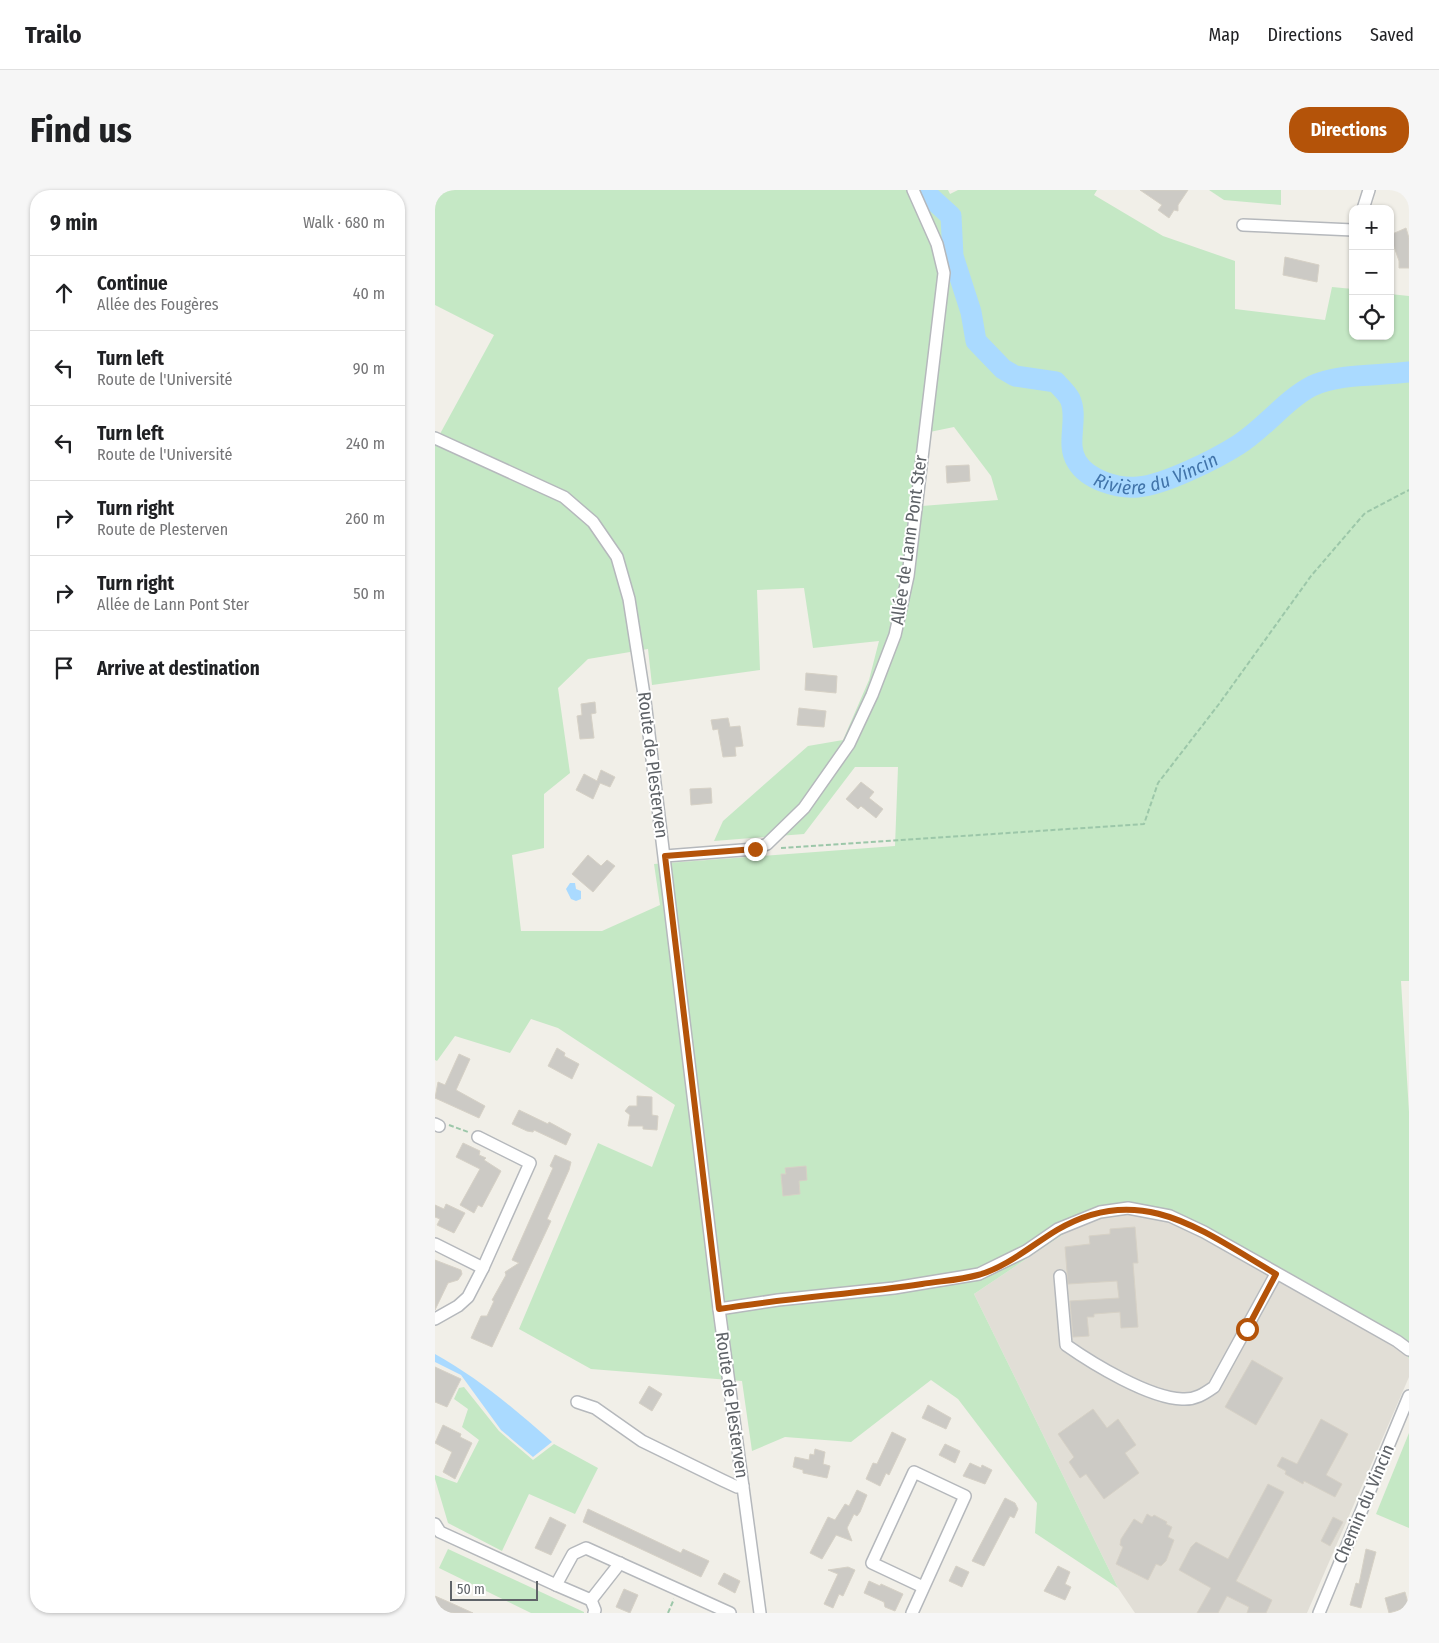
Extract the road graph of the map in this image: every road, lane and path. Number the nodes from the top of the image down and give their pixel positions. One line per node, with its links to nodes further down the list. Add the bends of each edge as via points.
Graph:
1 (913, 190): 8 (street, Allée de Lann Pont Ster, via 937,244 944,273 908,576 895,635 849,744 804,808)
2 (1369, 190): 3 (street)
3 (1364, 205)
4 (1243, 224): 5 (street)
5 (1349, 230)
6 (435, 438): 9 (street, Route de Plesterven, via 564,497 593,522 617,558 629,599)
7 (1409, 490): 8 (path, via 1365,513 1311,576 1158,783 1144,824 777,848)
8 (767, 844): 9 (street, via 755,849)
9 (665, 856): 16 (street, Route de Plesterven)
10 (437, 1125): 11 (path, via 451,1124)
11 (478, 1137): 13 (street, via 530,1163)
12 (435, 1244): 13 (street)
13 (483, 1268): 17 (street, via 467,1297)
14 (1276, 1274): 15 (street, via 1214,1387 1201,1396 1183,1399 1159,1396 1097,1366 1066,1344); 16 (street, via 1170,1216 1128,1208 1100,1212 1058,1229 1026,1251 979,1274 894,1288); 18 (street)
15 (1060, 1276)
16 (719, 1309): 21 (street, Route de Plesterven)
17 (435, 1319)
18 (1409, 1350)
19 (1409, 1396): 32 (street, Chemin du Vincin)
20 (577, 1402): 21 (street, via 595,1408 642,1441 737,1487)
21 (743, 1486): 30 (street, Route de Plesterven)
22 (437, 1528): 23 (street); 25 (street)
23 (435, 1544)
24 (620, 1563): 25 (street, via 586,1548 573,1554); 27 (street); 29 (street)
25 (557, 1585): 27 (street)
26 (923, 1587): 26 (street, via 872,1563 915,1472 965,1496); 31 (street)
27 (591, 1600): 28 (street)
28 (594, 1613)
29 (730, 1613)
30 (760, 1613)
31 (912, 1613)
32 (1319, 1613)

